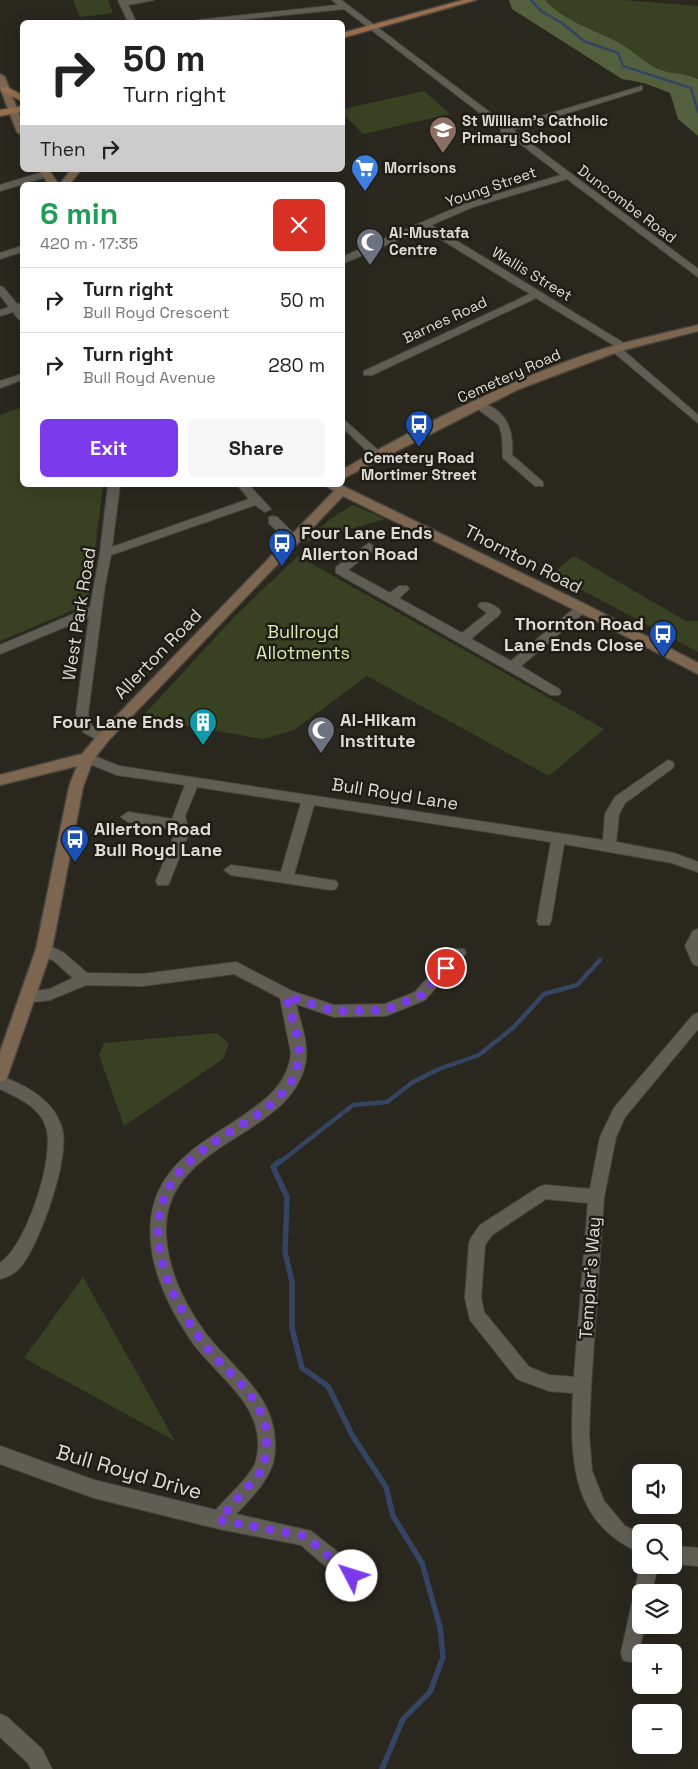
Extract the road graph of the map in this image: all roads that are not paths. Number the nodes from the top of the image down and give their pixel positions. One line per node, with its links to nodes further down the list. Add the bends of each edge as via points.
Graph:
1 (150, 0): 4 (street)
2 (336, 0): 5 (street, Duncombe Road)
3 (472, 0): 8 (main road)
4 (122, 1): 6 (street)
5 (344, 6): 7 (street); 8 (street, Duncombe Road)
6 (131, 20)
7 (216, 20)
8 (371, 28): 9 (main road); 18 (street, Duncombe Road)
9 (345, 35)
10 (0, 77): 12 (street)
11 (639, 88): 18 (street)
12 (4, 89): 13 (main road); 15 (street)
13 (20, 97)
14 (20, 109): 15 (main road)
15 (12, 111): 16 (main road); 17 (street)
16 (0, 113)
17 (20, 125)
18 (504, 130): 21 (street, Duncombe Road)
19 (45, 172): 23 (street)
20 (74, 172): 22 (street)
21 (567, 176): 24 (street, Young Street, via 470,205); 28 (street, Duncombe Road)
22 (66, 182)
23 (0, 188)
24 (426, 226): 27 (street, Young Street); 30 (street, Wallis Street)
25 (20, 250): 26 (street)
26 (0, 256)
27 (345, 260)
28 (698, 274)
29 (0, 289): 31 (street)
30 (535, 295): 34 (street, Wallis Street); 35 (street, Barnes Road)
31 (19, 307): 32 (street)
32 (0, 313)
33 (698, 328): 34 (street, Cemetery Road)
34 (619, 348): 38 (street, Cemetery Road, via 554,371); 39 (street, Wallis Street)
35 (368, 373)
36 (20, 377): 37 (street)
37 (0, 385)
38 (479, 405): 41 (street, Cemetery Road); 43 (street, via 505,423 509,436 507,456)
39 (698, 420)
40 (345, 424): 41 (street)
41 (377, 455): 42 (street, Cemetery Road)
42 (345, 473)
43 (539, 484)
44 (116, 487): 51 (street, West Park Road)
45 (245, 487): 47 (street)
46 (336, 488): 49 (street, Allerton Road); 56 (street, Thornton Road)
47 (261, 505): 51 (street)
48 (273, 520): 49 (street)
49 (293, 540): 62 (street, Allerton Road)
50 (369, 547): 53 (street, via 340,570)
51 (106, 553): 55 (street, West Park Road)
52 (403, 589): 53 (street)
53 (390, 598): 57 (street)
54 (484, 606): 57 (street, via 495,612)
55 (96, 608): 58 (street); 62 (street, West Park Road, via 82,714 88,728)
56 (582, 608): 59 (street); 60 (street, Thornton Road)
57 (463, 638): 59 (street)
58 (0, 650)
59 (512, 667): 61 (street)
60 (698, 669)
61 (555, 692)
62 (104, 738): 63 (street, Allerton Road)
63 (87, 758): 65 (street); 66 (street, Bull Royd Lane, via 117,770); 79 (street, Allerton Road, via 76,787)
64 (668, 765): 71 (street, via 620,800 612,814)
65 (0, 780)
66 (193, 782): 67 (street, Bull Royd Lane); 69 (street, via 178,816)
67 (309, 800): 70 (street, Bull Royd Lane); 74 (street)
68 (128, 817): 69 (street)
69 (180, 825): 75 (street, via 182,832)
70 (558, 838): 71 (street, Bull Royd Lane); 77 (street)
71 (608, 846): 72 (street, Bull Royd Lane, via 674,858)
72 (698, 867)
73 (231, 870): 74 (street)
74 (286, 878): 76 (street)
75 (163, 880)
76 (331, 885)
77 (544, 920)
78 (698, 935): 81 (street, via 692,946)
79 (44, 949): 82 (street, via 59,957); 84 (street, Allerton Road)
80 (460, 953): 83 (street, via 420,996 386,1010 334,1011)
81 (698, 960)
82 (84, 979): 83 (street, via 143,980 236,968); 84 (street, via 62,992 45,997)
83 (287, 996): 92 (street, via 300,1044 290,1086 257,1114 190,1160 179,1172 164,1201 158,1228 162,1259 177,1300 201,1341 251,1395 263,1415 267,1440 264,1466)
84 (27, 997): 86 (street, Allerton Road)
85 (698, 1019): 88 (street, Templar's Way, via 619,1113 608,1137)
86 (0, 1076)
87 (0, 1082): 89 (street, via 40,1103 54,1128 54,1166 34,1224 15,1262)
88 (596, 1198): 90 (street, Templar's Way); 90 (street, via 545,1192 486,1230 477,1242 473,1298 476,1315 522,1373 549,1383)
89 (0, 1272)
90 (582, 1386): 93 (street, Templar's Way, via 580,1434 583,1471 597,1507 619,1532)
91 (0, 1456): 92 (street, Bull Royd Drive, via 94,1489)
92 (219, 1520): 96 (street, Bull Royd Drive, via 305,1536)
93 (632, 1539)
94 (682, 1556): 95 (street)
95 (698, 1558)
96 (352, 1576)
97 (634, 1634): 98 (street)
98 (630, 1653)
99 (0, 1724): 100 (street, via 35,1756)
100 (42, 1769)

